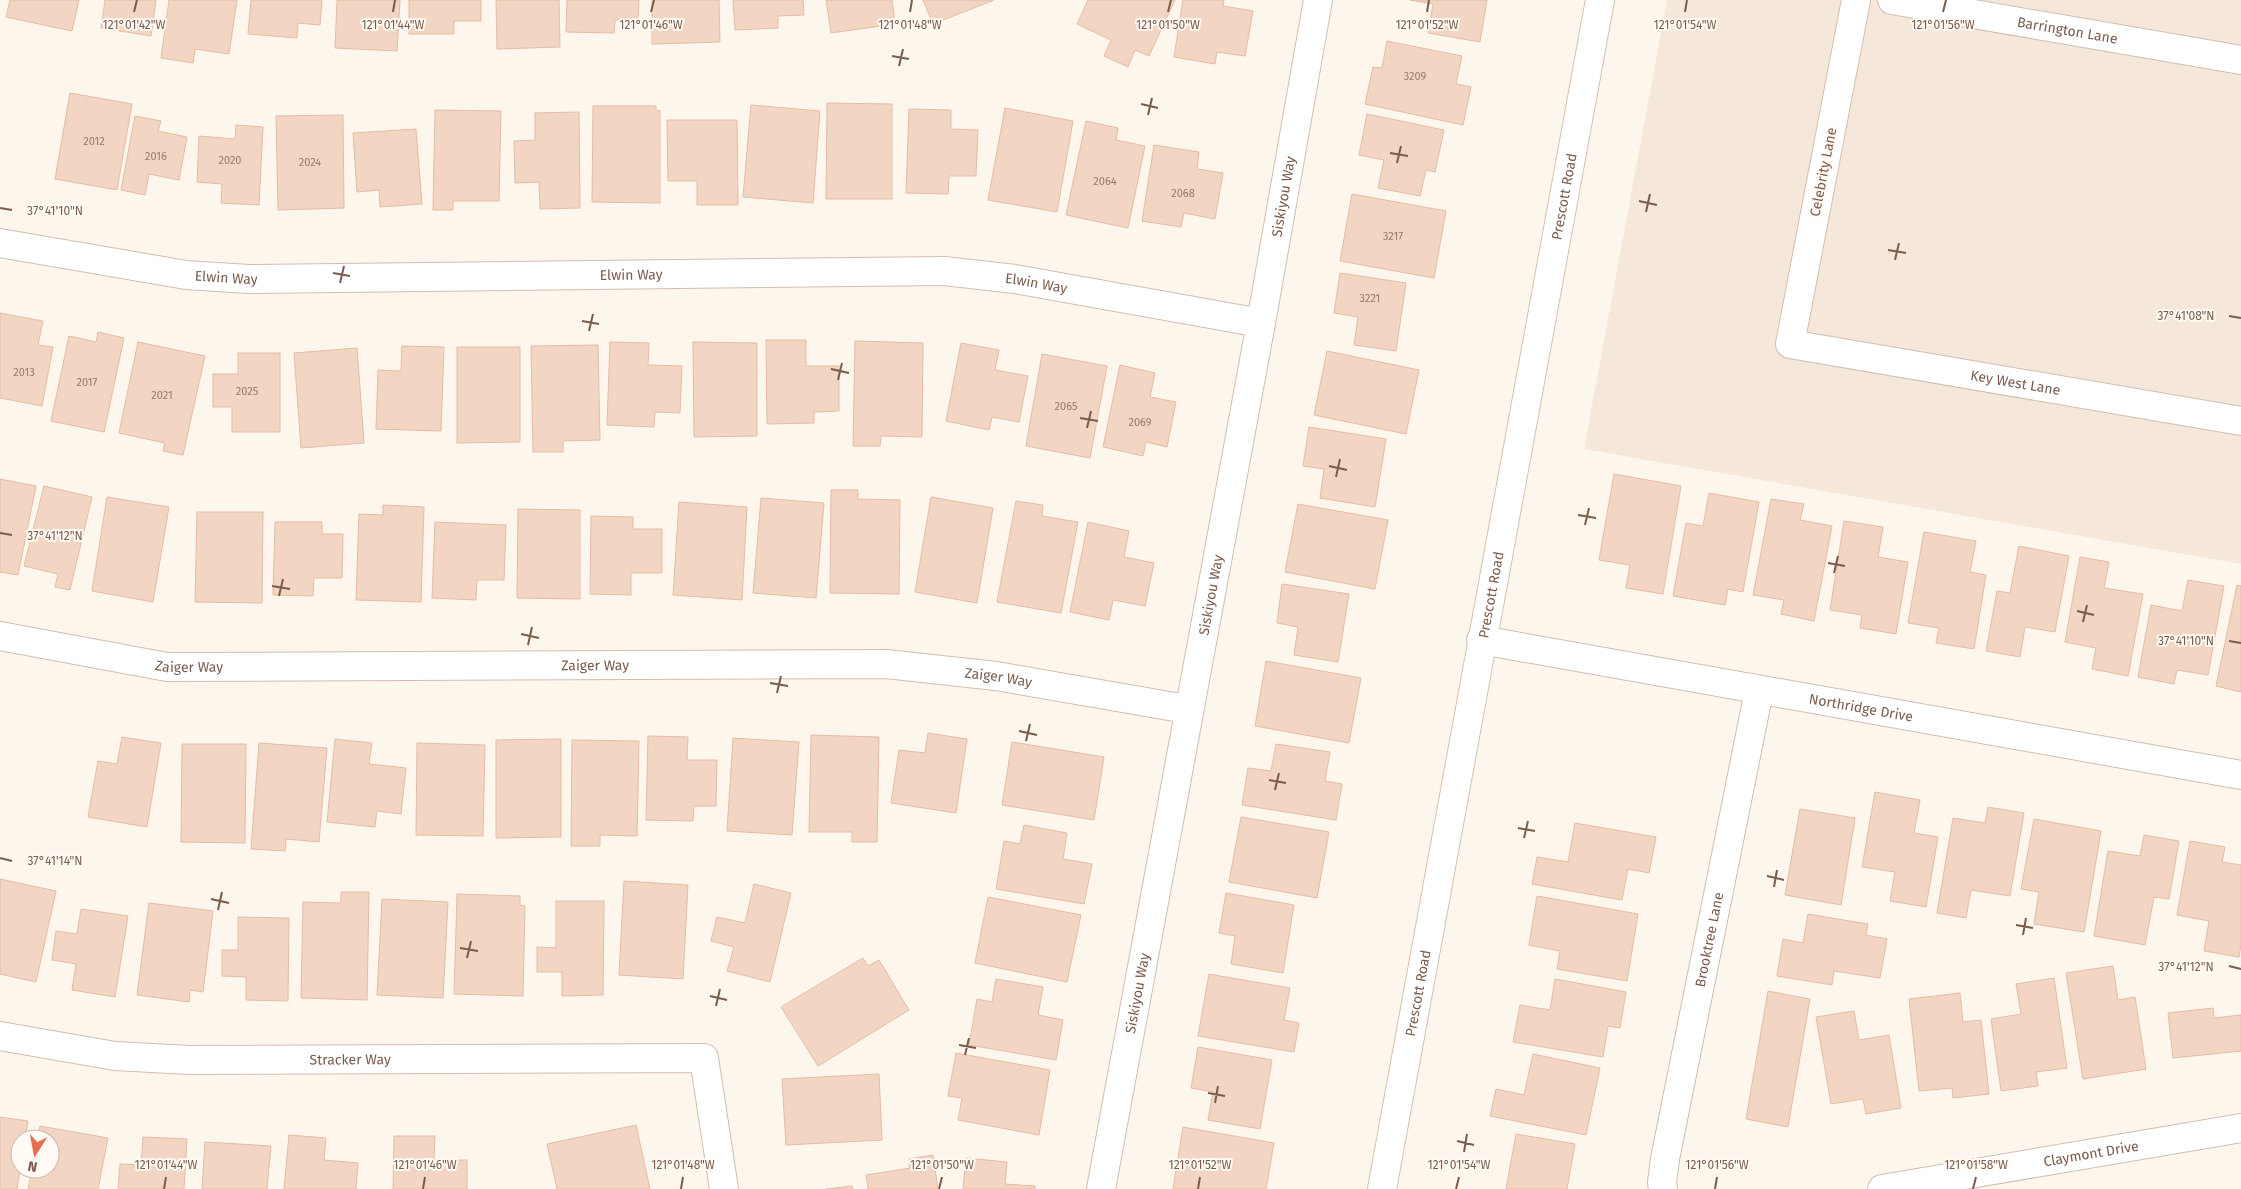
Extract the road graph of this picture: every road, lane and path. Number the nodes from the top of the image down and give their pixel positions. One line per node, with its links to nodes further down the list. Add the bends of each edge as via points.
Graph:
1 (1318, 0): 7 (street, Siskiyou Way)
2 (1600, 0): 11 (street, Prescott Road)
3 (1856, 0): 8 (street, Celebrity Lane)
4 (1892, 0): 5 (street, Barrington Lane)
5 (2241, 60)
6 (0, 243): 7 (street, Elwin Way, via 186,275 250,278 944,271 1015,279)
7 (1262, 323): 13 (street, Siskiyou Way)
8 (1790, 344): 9 (street, Key West Lane)
9 (2241, 421)
10 (0, 636): 13 (street, Zaiger Way, via 166,667 886,664 996,676)
11 (1481, 640): 12 (street, Northridge Drive); 19 (street, Prescott Road)
12 (1759, 691): 14 (street, Northridge Drive); 20 (street, Brooktree Lane, via 1666,1150)
13 (1189, 707): 18 (street, Siskiyou Way)
14 (2241, 775)
15 (0, 1036): 17 (street, Stracker Way, via 116,1056 189,1060 704,1058)
16 (2241, 1128): 21 (street, Claymont Drive)
17 (724, 1189)
18 (1101, 1189)
19 (1382, 1189)
20 (1664, 1189)
21 (1882, 1189)

